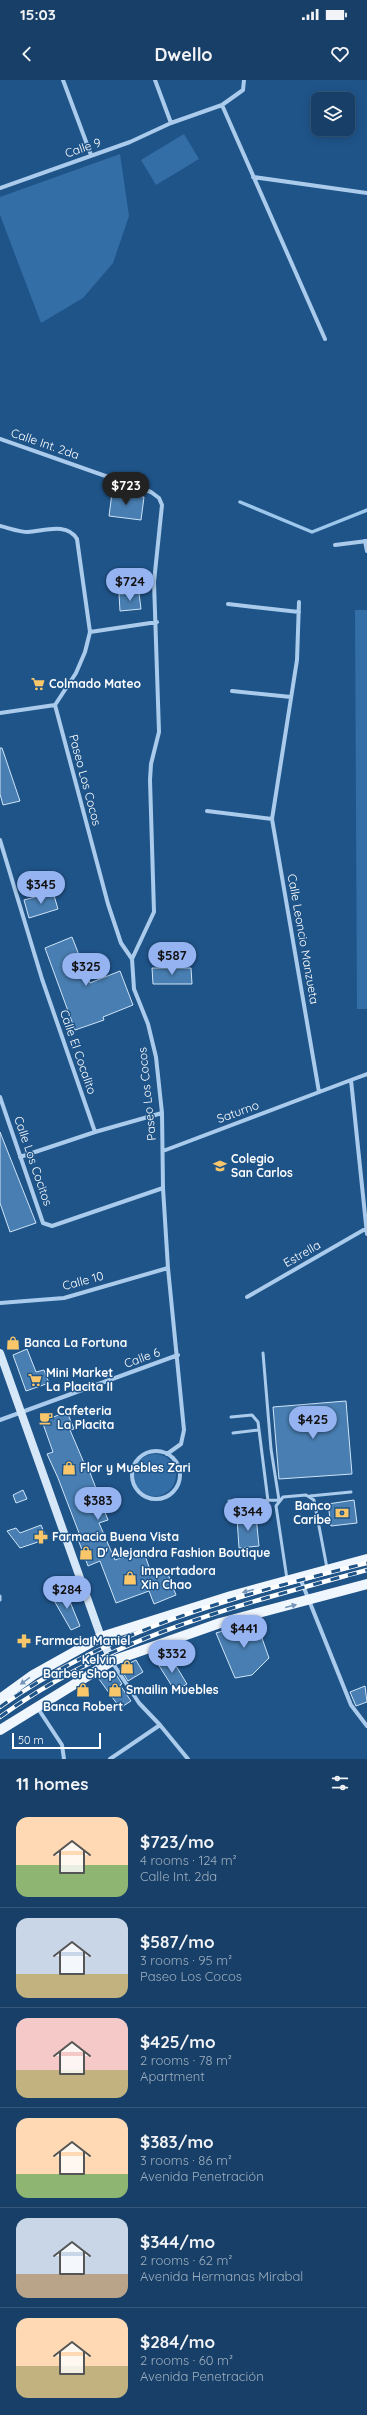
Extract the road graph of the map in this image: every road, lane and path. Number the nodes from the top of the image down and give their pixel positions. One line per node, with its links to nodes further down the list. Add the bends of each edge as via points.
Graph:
1 (63, 80): 6 (street)
2 (155, 80): 5 (street)
3 (244, 80): 4 (street, Calle 9, via 243,90)
4 (222, 106): 5 (street, Calle 9); 7 (street)
5 (171, 123): 6 (street, Calle 9, via 130,142)
6 (91, 155): 8 (street, Calle 9)
7 (253, 177): 9 (street); 10 (street)
8 (0, 188)
9 (367, 193)
10 (325, 339)
11 (0, 439): 19 (street, Calle Int. 2da, via 151,492 159,498 162,506 154,582)
12 (0, 526): 20 (street, via 26,532 64,528 74,533 77,539)
13 (366, 541): 14 (street); 15 (street)
14 (335, 545)
15 (367, 551)
16 (299, 602): 18 (street, Calle Leoncio Manzueta)
17 (228, 604): 18 (street)
18 (299, 612): 22 (street, Calle Leoncio Manzueta, via 297,660)
19 (157, 622): 20 (street); 28 (street, via 159,732 150,780 154,912)
20 (90, 632): 23 (street, via 86,652 76,673)
21 (232, 691): 22 (street)
22 (291, 697): 26 (street, Calle Leoncio Manzueta)
23 (55, 705): 24 (street); 28 (street, Paseo Los Cocos, via 108,904 122,943)
24 (0, 713)
25 (207, 811): 26 (street)
26 (272, 819): 31 (street, Calle Leoncio Manzueta)
27 (0, 840): 34 (street, Calle El Cocalito, via 42,979)
28 (132, 959): 33 (street, Paseo Los Cocos, via 134,989 148,1024 156,1057)
29 (367, 1074): 30 (street)
30 (351, 1080): 31 (street); 38 (street)
31 (319, 1092): 35 (street, Saturno)
32 (0, 1098): 36 (street, Calle Los Cocitos)
33 (162, 1113): 34 (street); 35 (street, Paseo Los Cocos)
34 (95, 1132): 36 (street)
35 (163, 1150): 37 (street, Paseo Los Cocos)
36 (20, 1157): 37 (street, Calle Los Cocitos, via 43,1223 52,1226)
37 (163, 1188): 40 (street, Paseo Los Cocos)
38 (367, 1228): 39 (street); 41 (street, Estrella)
39 (367, 1234)
40 (168, 1268): 42 (street, Calle 10, via 64,1298); 45 (street, Paseo Los Cocos)
41 (247, 1297)
42 (0, 1303)
43 (0, 1353): 46 (street)
44 (263, 1353): 55 (lane)
45 (178, 1355): 46 (street, Calle 6); 51 (street, Paseo Los Cocos, via 184,1430 181,1444)
46 (20, 1412): 48 (street, Calle 6); 65 (street)
47 (231, 1417): 49 (lane, via 252,1415 258,1422)
48 (0, 1420)
49 (259, 1430): 50 (lane); 54 (lane)
50 (233, 1433)
51 (167, 1454): 51 (street, via 151,1452 138,1459 133,1466 133,1482 142,1495 156,1499 164,1498 176,1488 180,1473 178,1466)
52 (351, 1492): 53 (lane)
53 (310, 1496): 55 (lane, via 283,1497); 58 (lane, via 314,1500)
54 (268, 1500): 55 (lane); 56 (lane)
55 (278, 1500): 60 (lane, via 276,1506)
56 (229, 1501)
57 (367, 1559): 58 (main road)
58 (328, 1570): 59 (main road)
59 (300, 1578): 60 (main road); 64 (street)
60 (287, 1581): 65 (main road, one-way to 65)
61 (367, 1584): 64 (main road)
62 (0, 1596): 63 (lane)
63 (0, 1600)
64 (309, 1601): 66 (main road, one-way to 64, via 220,1623); 70 (street, via 351,1705)
65 (101, 1637): 66 (street); 67 (main road, one-way to 67, via 33,1675)
66 (112, 1661): 68 (main road); 69 (street, via 140,1703)
67 (0, 1699)
68 (37, 1707): 71 (main road); 72 (street, via 62,1745)
69 (160, 1724): 73 (street); 74 (street)
70 (367, 1726)
71 (0, 1730)
72 (64, 1759)
73 (110, 1759)
74 (188, 1759)

